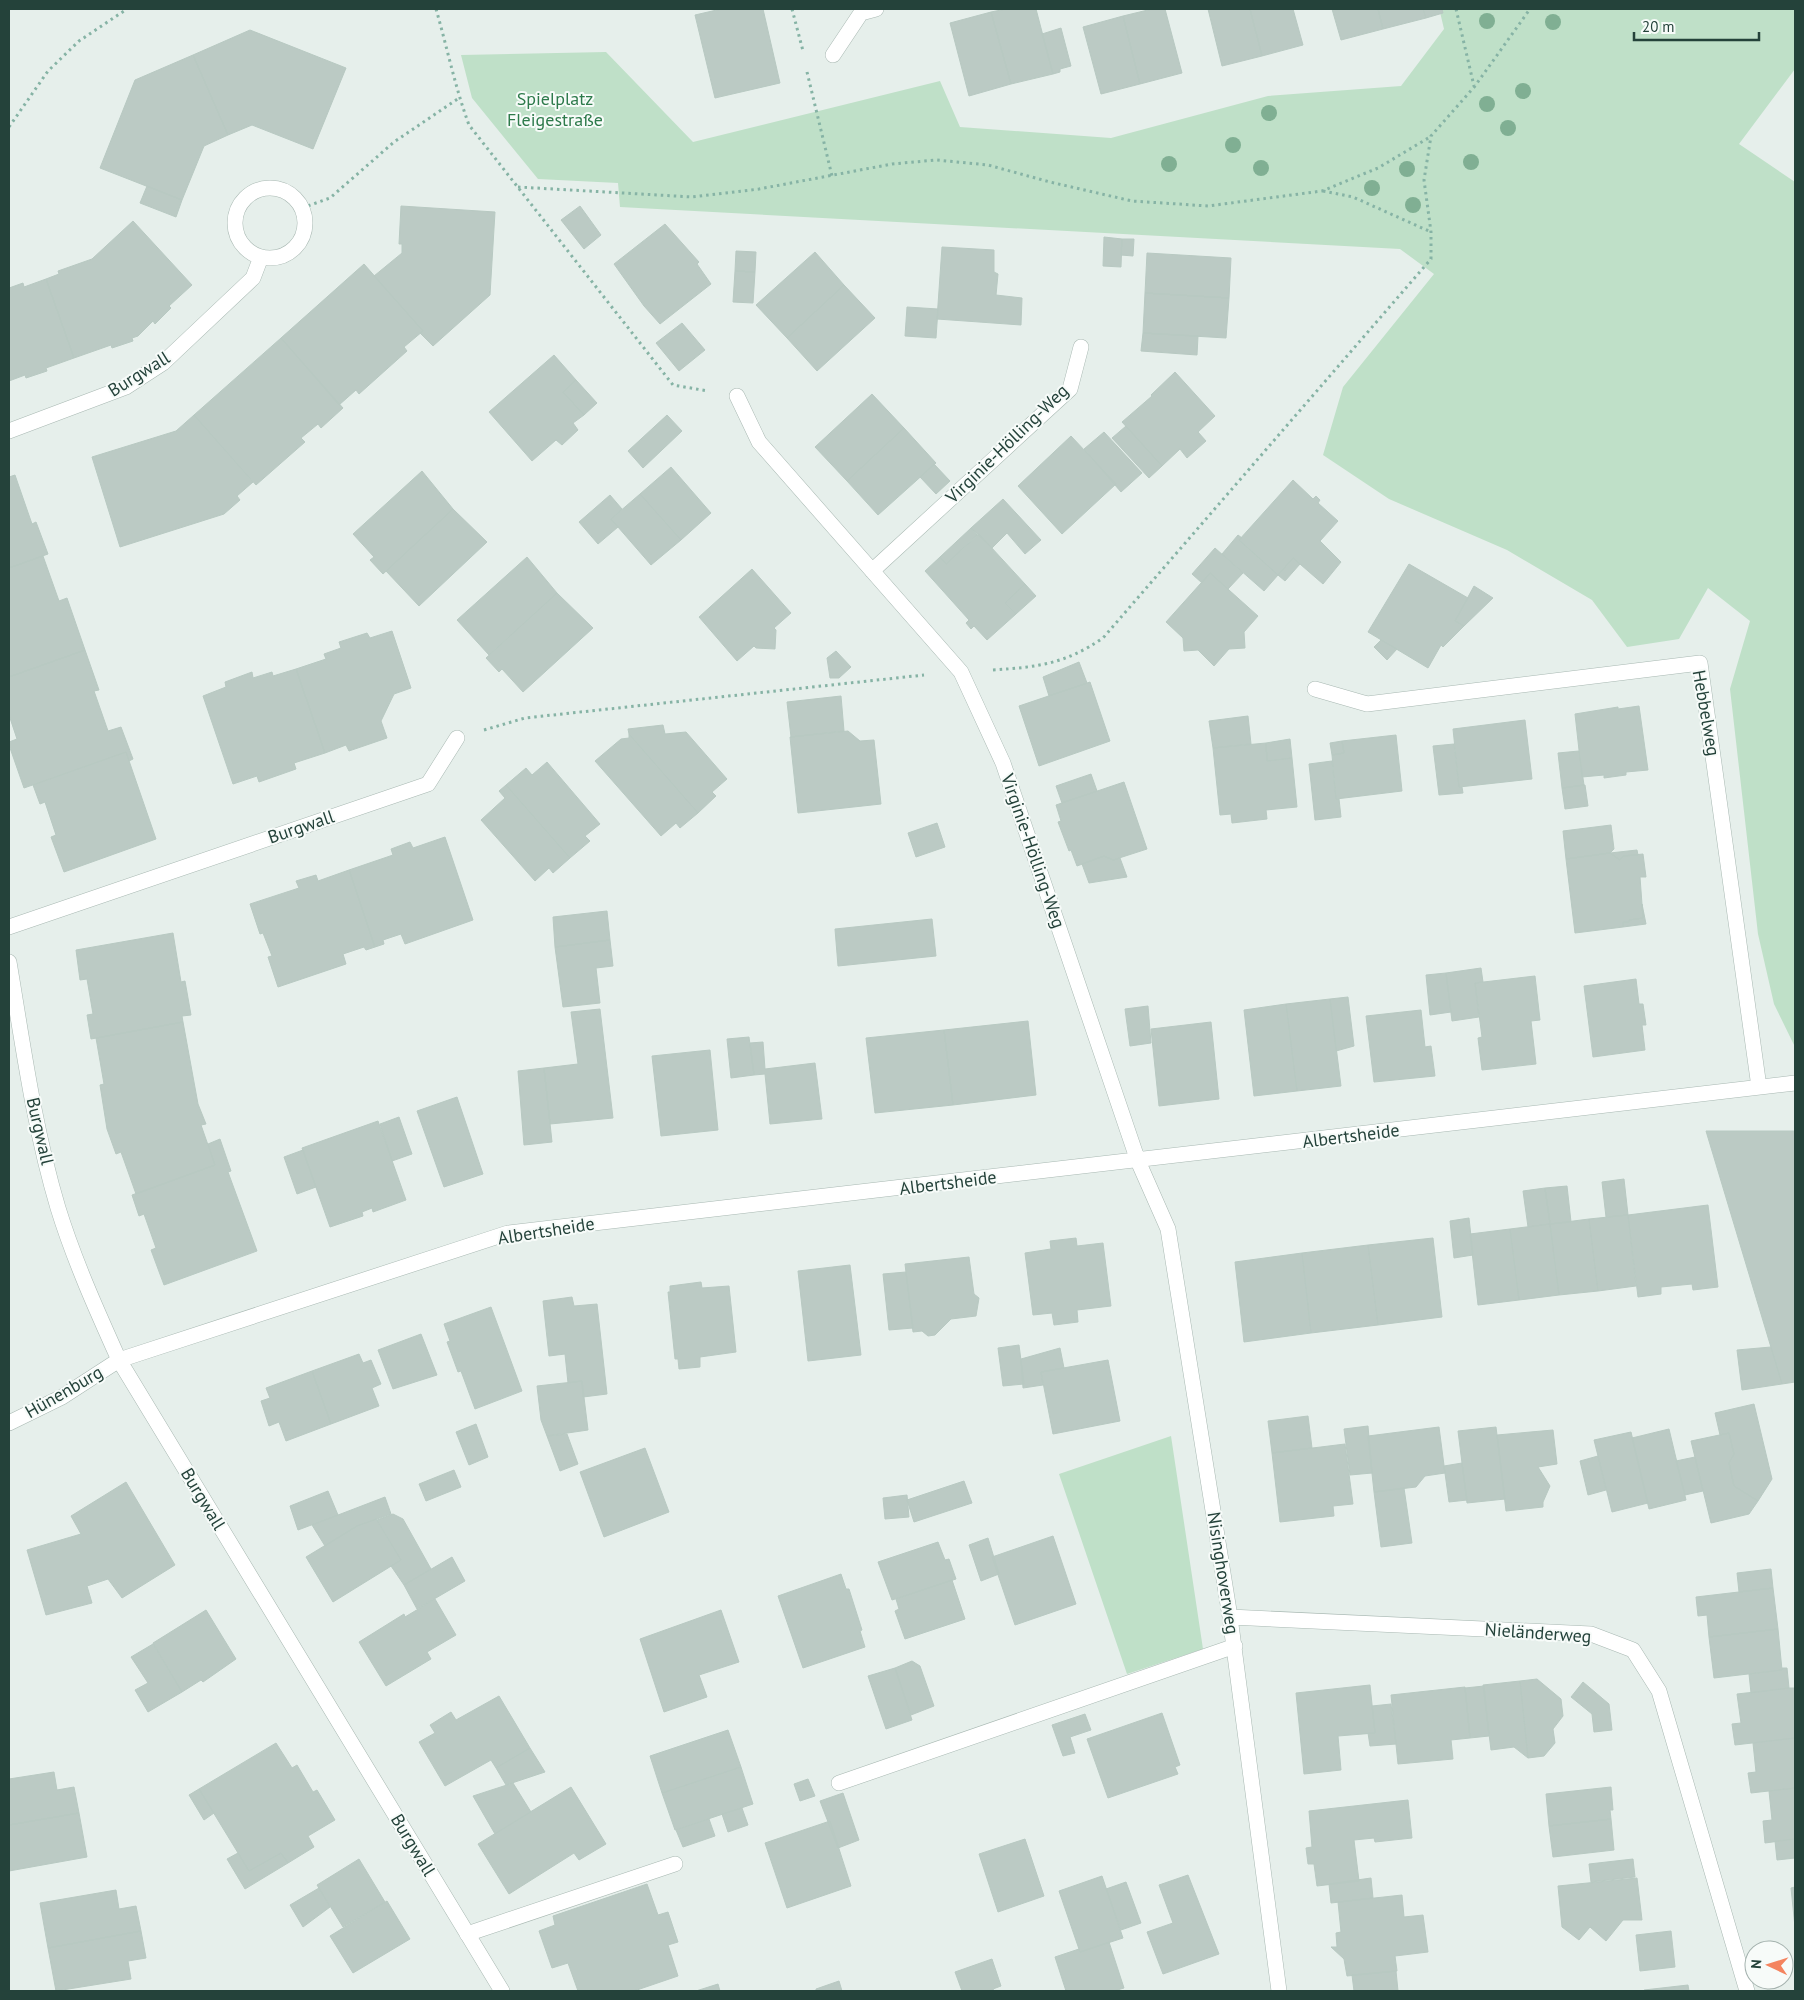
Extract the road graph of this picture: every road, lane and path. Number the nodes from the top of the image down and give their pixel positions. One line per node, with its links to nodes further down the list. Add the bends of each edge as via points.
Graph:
1 (127, 9): 12 (path, via 79,41 48,70)
2 (436, 9): 11 (path)
3 (792, 9): 7 (path)
4 (876, 9): 8 (street, via 860,13)
5 (1456, 9): 10 (path)
6 (1530, 9): 10 (path)
7 (803, 53)
8 (832, 55)
9 (807, 71): 14 (path)
10 (1474, 86): 13 (path)
11 (459, 98): 15 (path, via 469,124); 17 (path, via 394,142 330,198)
12 (9, 127)
13 (1431, 136): 16 (path, via 1378,168); 18 (path, via 1424,180)
14 (832, 176): 15 (path, via 692,197); 16 (path, via 892,164 936,160 988,165 1132,201 1208,206)
15 (518, 187): 21 (path, via 673,385)
16 (1322, 191): 18 (path, via 1352,197)
17 (302, 208): 19 (street, via 305,223 299,244 281,256); 19 (street, via 287,192 271,188 260,189 244,200 237,211 236,233 246,249)
18 (1431, 232): 24 (path, via 1431,259 1103,638 1061,660 1037,667)
19 (261, 257): 22 (street, Burgwall, via 253,278 163,363 126,387)
20 (1081, 347): 23 (street, Virginie-Hölling-Weg, via 1070,389)
21 (737, 396): 23 (street, Virginie-Hölling-Weg, via 759,442)
22 (9, 431)
23 (872, 570): 24 (street, Virginie-Hölling-Weg)
24 (961, 672): 26 (path, via 525,718); 31 (street, Virginie-Hölling-Weg, via 1003,763)
25 (1315, 689): 30 (street, Hebbelweg, via 1366,704 1700,663)
26 (457, 738): 27 (street, Burgwall, via 428,784)
27 (9, 928)
28 (9, 962): 32 (street, Burgwall, via 33,1105 58,1209 90,1296)
29 (1795, 1083): 30 (street, Albertsheide)
30 (1759, 1087): 31 (street, Albertsheide)
31 (1138, 1161): 32 (street, Albertsheide, via 508,1233); 34 (street, Nisinghoverweg, via 1168,1229)
32 (119, 1360): 33 (street, Hünenburg, via 62,1397); 38 (street, Burgwall)
33 (9, 1423)
34 (1230, 1617): 35 (street, Nisinghoverweg); 41 (street, Nieländerweg, via 1591,1634 1633,1650 1659,1691)
35 (1234, 1646): 36 (street); 39 (street, Nisinghoverweg)
36 (839, 1783)
37 (675, 1864): 38 (street)
38 (467, 1934): 40 (street, Burgwall)
39 (1275, 1990)
40 (502, 1991)
41 (1747, 1991)

